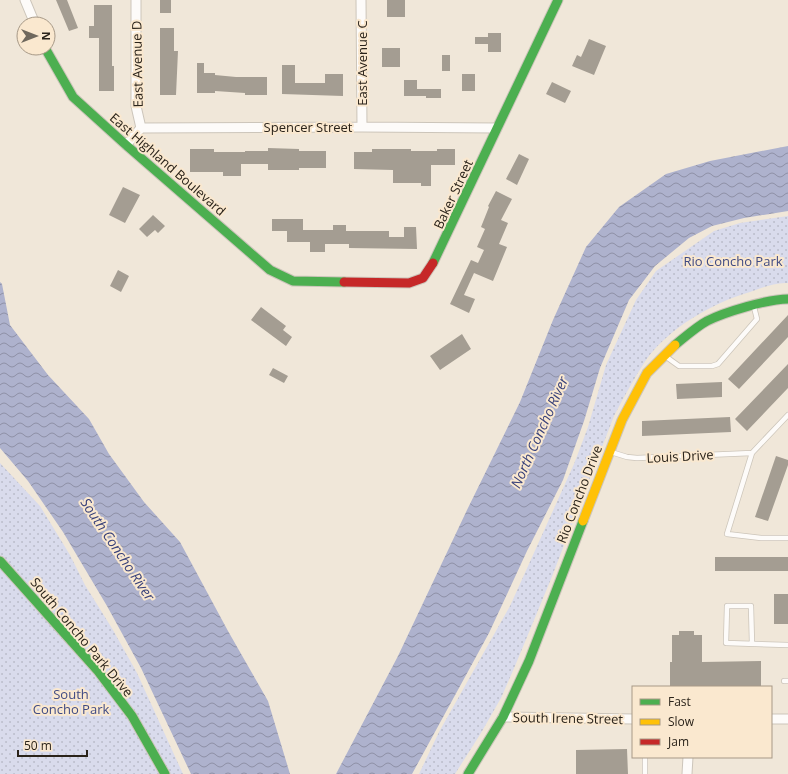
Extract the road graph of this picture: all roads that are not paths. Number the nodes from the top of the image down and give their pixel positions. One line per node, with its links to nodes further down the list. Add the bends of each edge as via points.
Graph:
1 (24, 0): 5 (street)
2 (136, 0): 8 (street, East Avenue D, via 136,106)
3 (362, 0): 7 (street, East Avenue C)
4 (558, 0): 9 (street, Baker Street)
5 (31, 16)
6 (49, 56): 10 (street, East Highland Boulevard, via 73,97)
7 (362, 126): 8 (street, Spencer Street); 9 (street, Spencer Street)
8 (141, 128): 10 (street)
9 (498, 128): 11 (street, Baker Street, via 436,260 423,278 409,283)
10 (126, 145): 11 (street, East Highland Boulevard, via 270,270)
11 (293, 281)
12 (788, 299): 13 (street, Rio Concho Drive)
13 (753, 305): 14 (street, Rio Concho Drive, via 707,321); 14 (lane, via 757,319 718,364 679,366)
14 (664, 356): 16 (street, Rio Concho Drive, via 647,373 622,420)
15 (788, 415): 17 (lane)
16 (609, 452): 17 (lane, Louis Drive, via 627,458); 22 (street, Rio Concho Drive, via 529,661)
17 (752, 453): 18 (lane, via 727,534)
18 (788, 538)
19 (0, 561): 28 (street, South Concho Park Drive, via 98,671 132,716)
20 (752, 644): 20 (lane, via 726,643 727,606 751,606); 21 (lane)
21 (788, 645)
22 (504, 717): 23 (street, South Irene Street); 29 (street, Rio Concho Drive)
23 (632, 719)
24 (772, 719): 25 (street)
25 (788, 719)
26 (645, 758): 30 (lane)
27 (688, 758): 31 (street)
28 (165, 774)
29 (468, 774)
30 (645, 774)
31 (686, 774)

